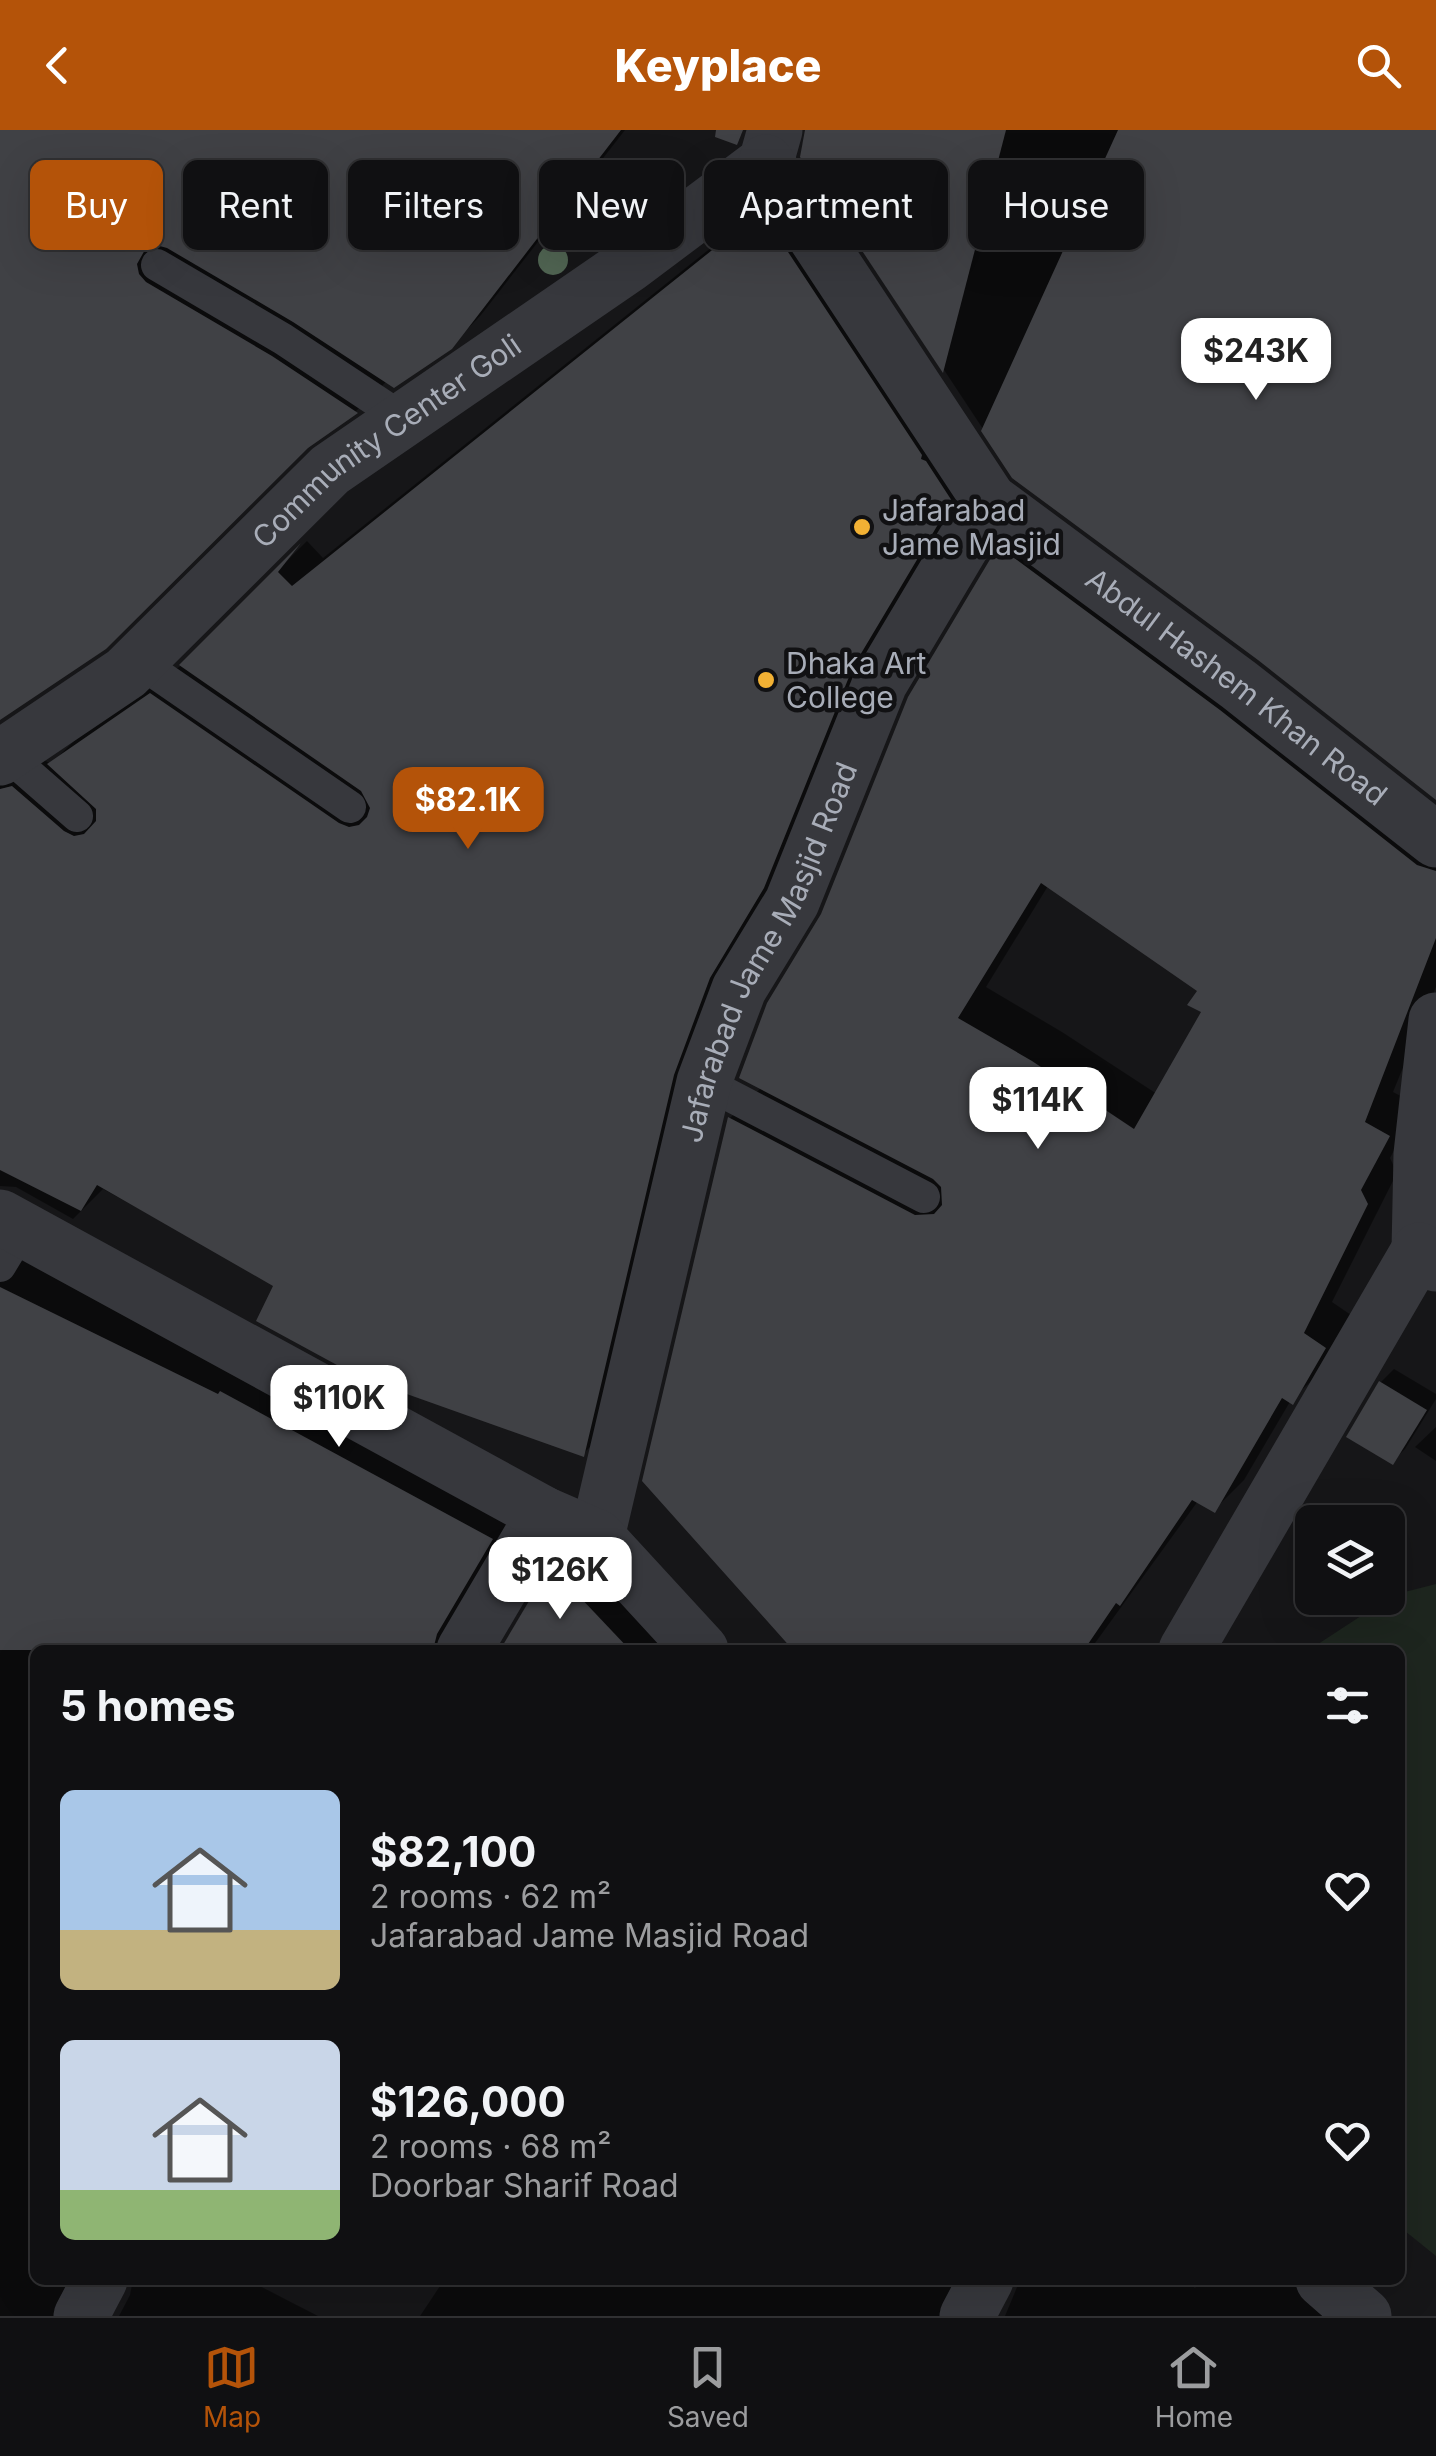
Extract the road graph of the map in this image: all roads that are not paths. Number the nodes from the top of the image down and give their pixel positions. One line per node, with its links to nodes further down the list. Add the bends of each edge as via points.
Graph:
1 (771, 146): 3 (street, Community Center Goli, via 630,264); 4 (street)
2 (157, 265): 3 (lane)
3 (405, 420): 5 (street, Community Center Goli, via 330,470)
4 (990, 500): 9 (street, Abdul Hashem Khan Road); 11 (street, Jafarabad Jame Masjid Road, via 880,683 792,902 739,989)
5 (138, 661): 6 (street, Community Center Goli); 7 (lane)
6 (3, 756): 8 (lane)
7 (350, 807)
8 (78, 816)
9 (1436, 840)
10 (1436, 1020): 14 (street, via 1422,1154)
11 (704, 1082): 12 (lane); 16 (street, Jafarabad Jame Masjid Road)
12 (924, 1197)
13 (8, 1237): 15 (street)
14 (1428, 1257): 19 (street)
15 (544, 1514): 16 (street); 17 (street)
16 (597, 1537): 18 (street)
17 (467, 1645)
18 (696, 1645)
19 (1189, 1645)
20 (97, 2285): 23 (street)
21 (984, 2285): 24 (street)
22 (1328, 2285): 25 (street)
23 (81, 2316)
24 (968, 2316)
25 (1364, 2316)

